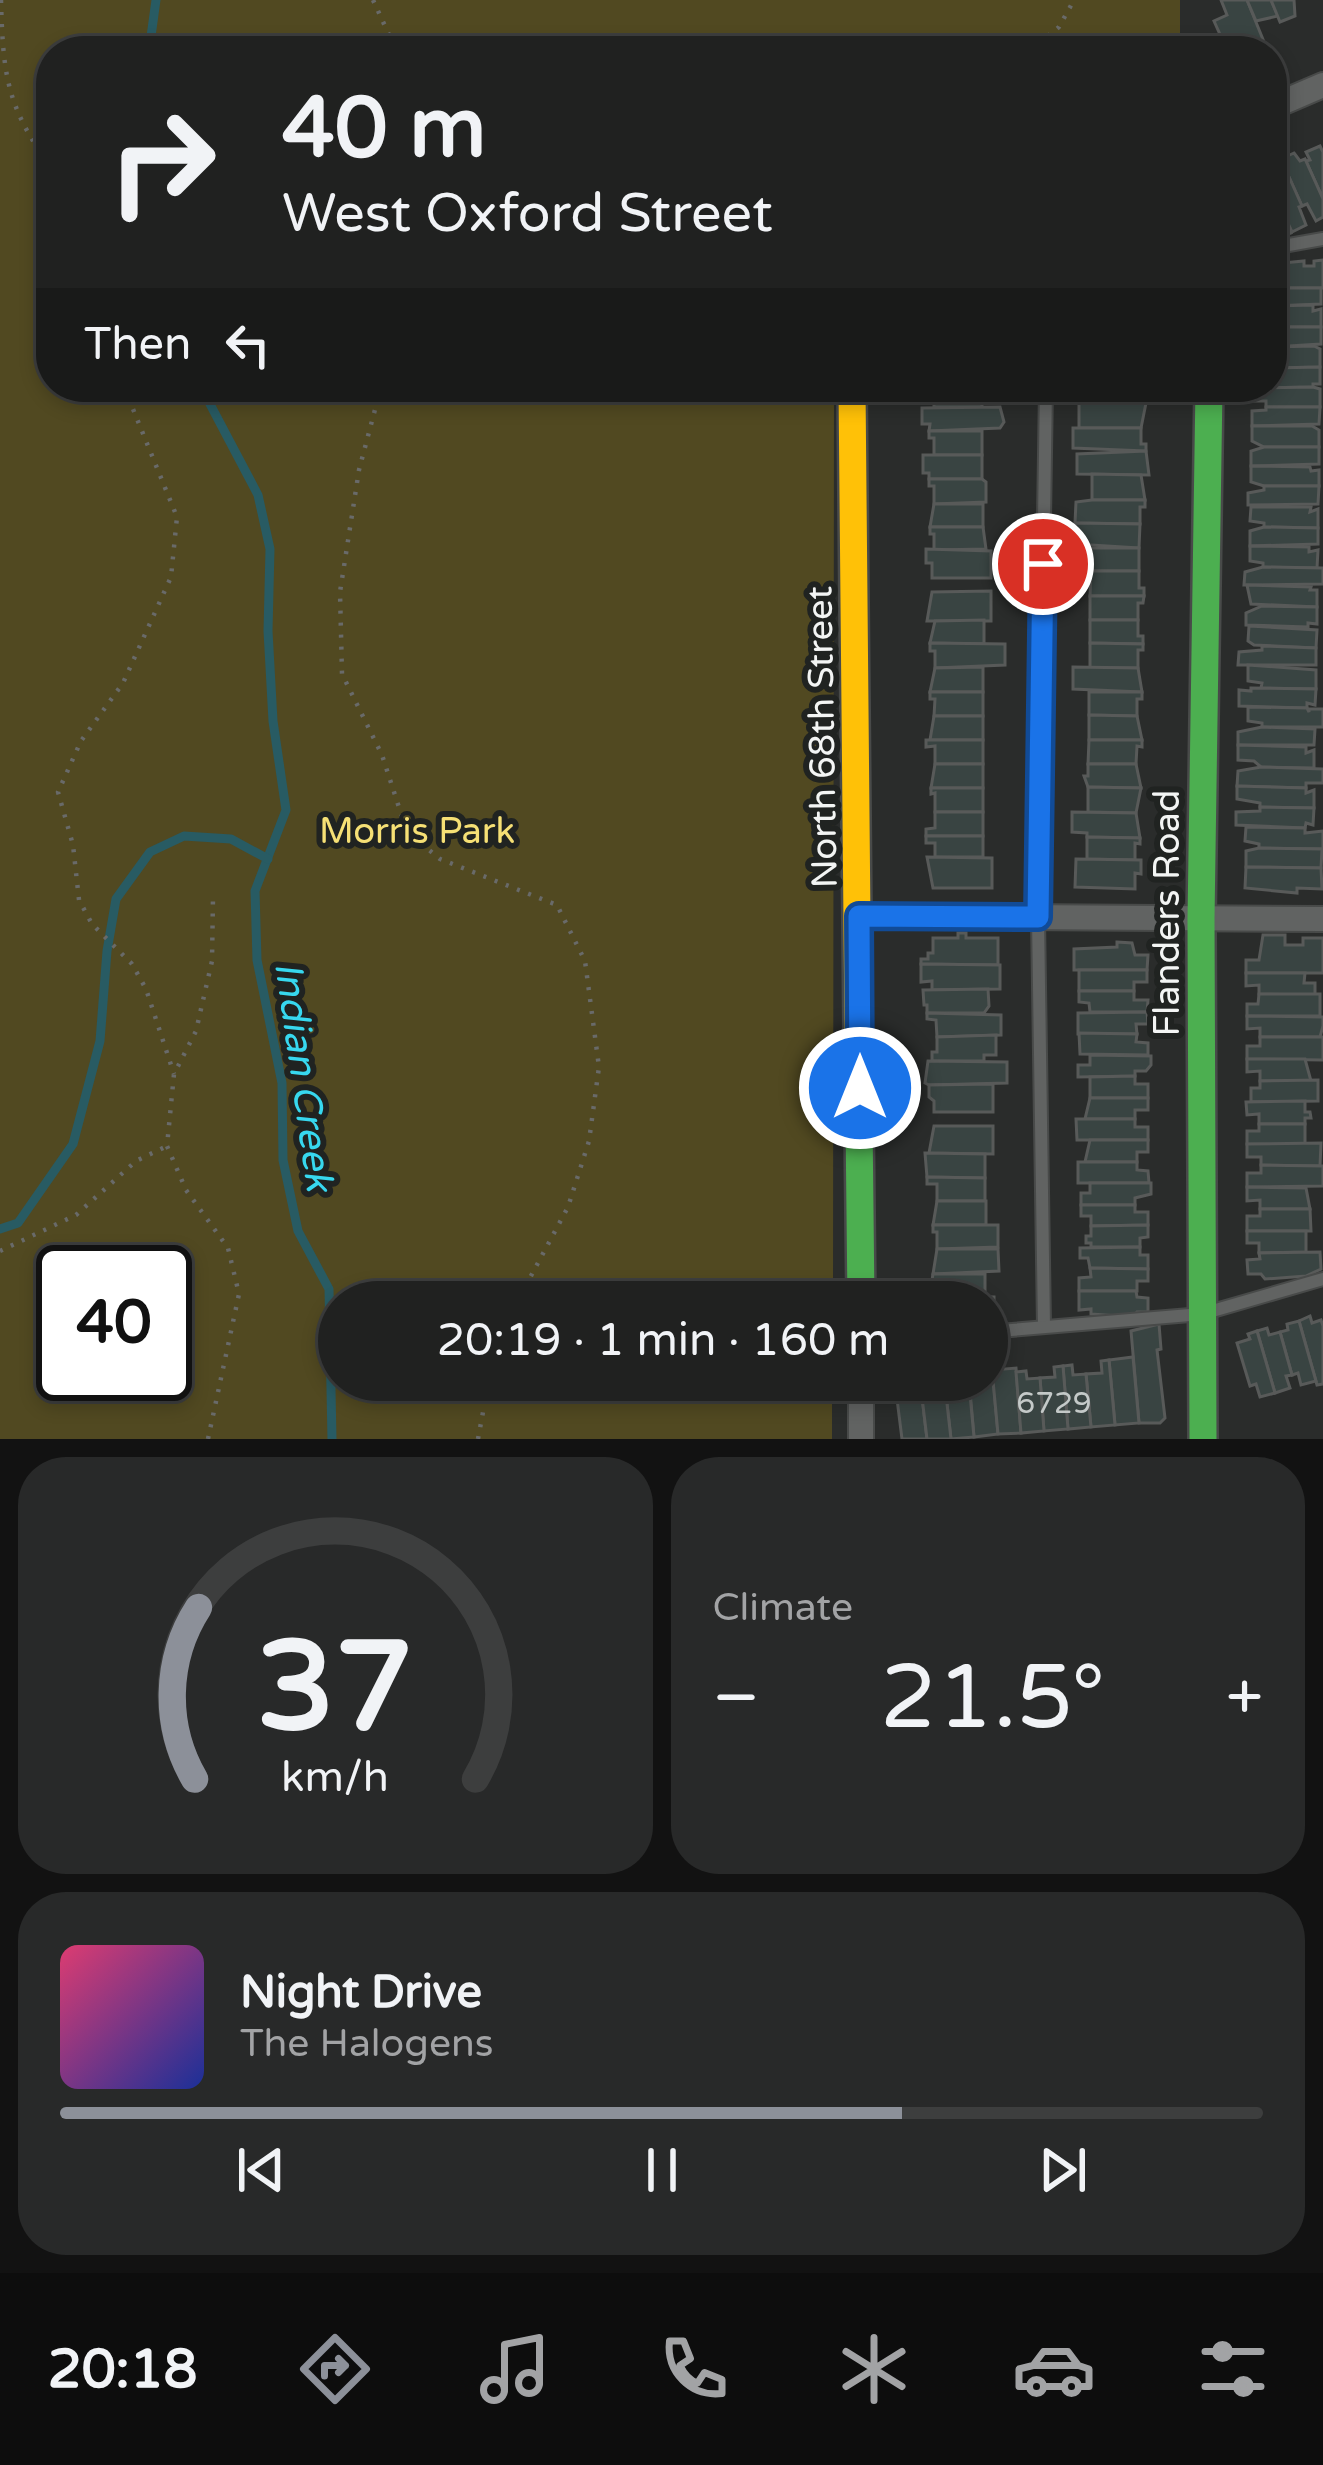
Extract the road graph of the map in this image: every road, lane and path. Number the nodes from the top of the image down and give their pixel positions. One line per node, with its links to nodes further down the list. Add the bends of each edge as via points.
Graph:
1 (1, 0): 8 (path, via 3,63 22,128)
2 (373, 0): 4 (path)
3 (1075, 0): 5 (path)
4 (390, 36)
5 (1048, 36)
6 (1323, 85): 7 (street)
7 (1287, 101)
8 (36, 146)
9 (1323, 239): 10 (lane)
10 (1287, 245)
11 (130, 402): 21 (path, via 177,517 171,578 123,682 81,741 58,792 79,900 146,988)
12 (377, 402): 25 (path, via 340,592 342,674 382,755 407,832 440,860 557,905 585,962 599,1067 589,1141 568,1207)
13 (852, 402): 17 (street, North 68th Street)
14 (1046, 402): 18 (lane)
15 (1209, 402): 19 (street, Flanders Road)
16 (212, 897): 21 (path, via 212,961 196,1031)
17 (859, 916): 18 (street); 26 (street, North 68th Street)
18 (1038, 917): 19 (street); 28 (lane)
19 (1201, 919): 20 (street); 27 (street, Flanders Road)
20 (1323, 919)
21 (174, 1074): 22 (path)
22 (167, 1146): 23 (path, via 136,1161 76,1215); 32 (path, via 186,1190 228,1248 239,1294)
23 (0, 1251)
24 (1323, 1279): 27 (lane)
25 (528, 1281)
26 (861, 1281)
27 (1202, 1314): 28 (lane); 35 (street, Flanders Road)
28 (1044, 1328): 29 (lane)
29 (1008, 1331)
30 (484, 1401): 33 (path)
31 (861, 1401): 34 (street)
32 (208, 1439)
33 (478, 1439)
34 (861, 1439)
35 (1204, 1439)

